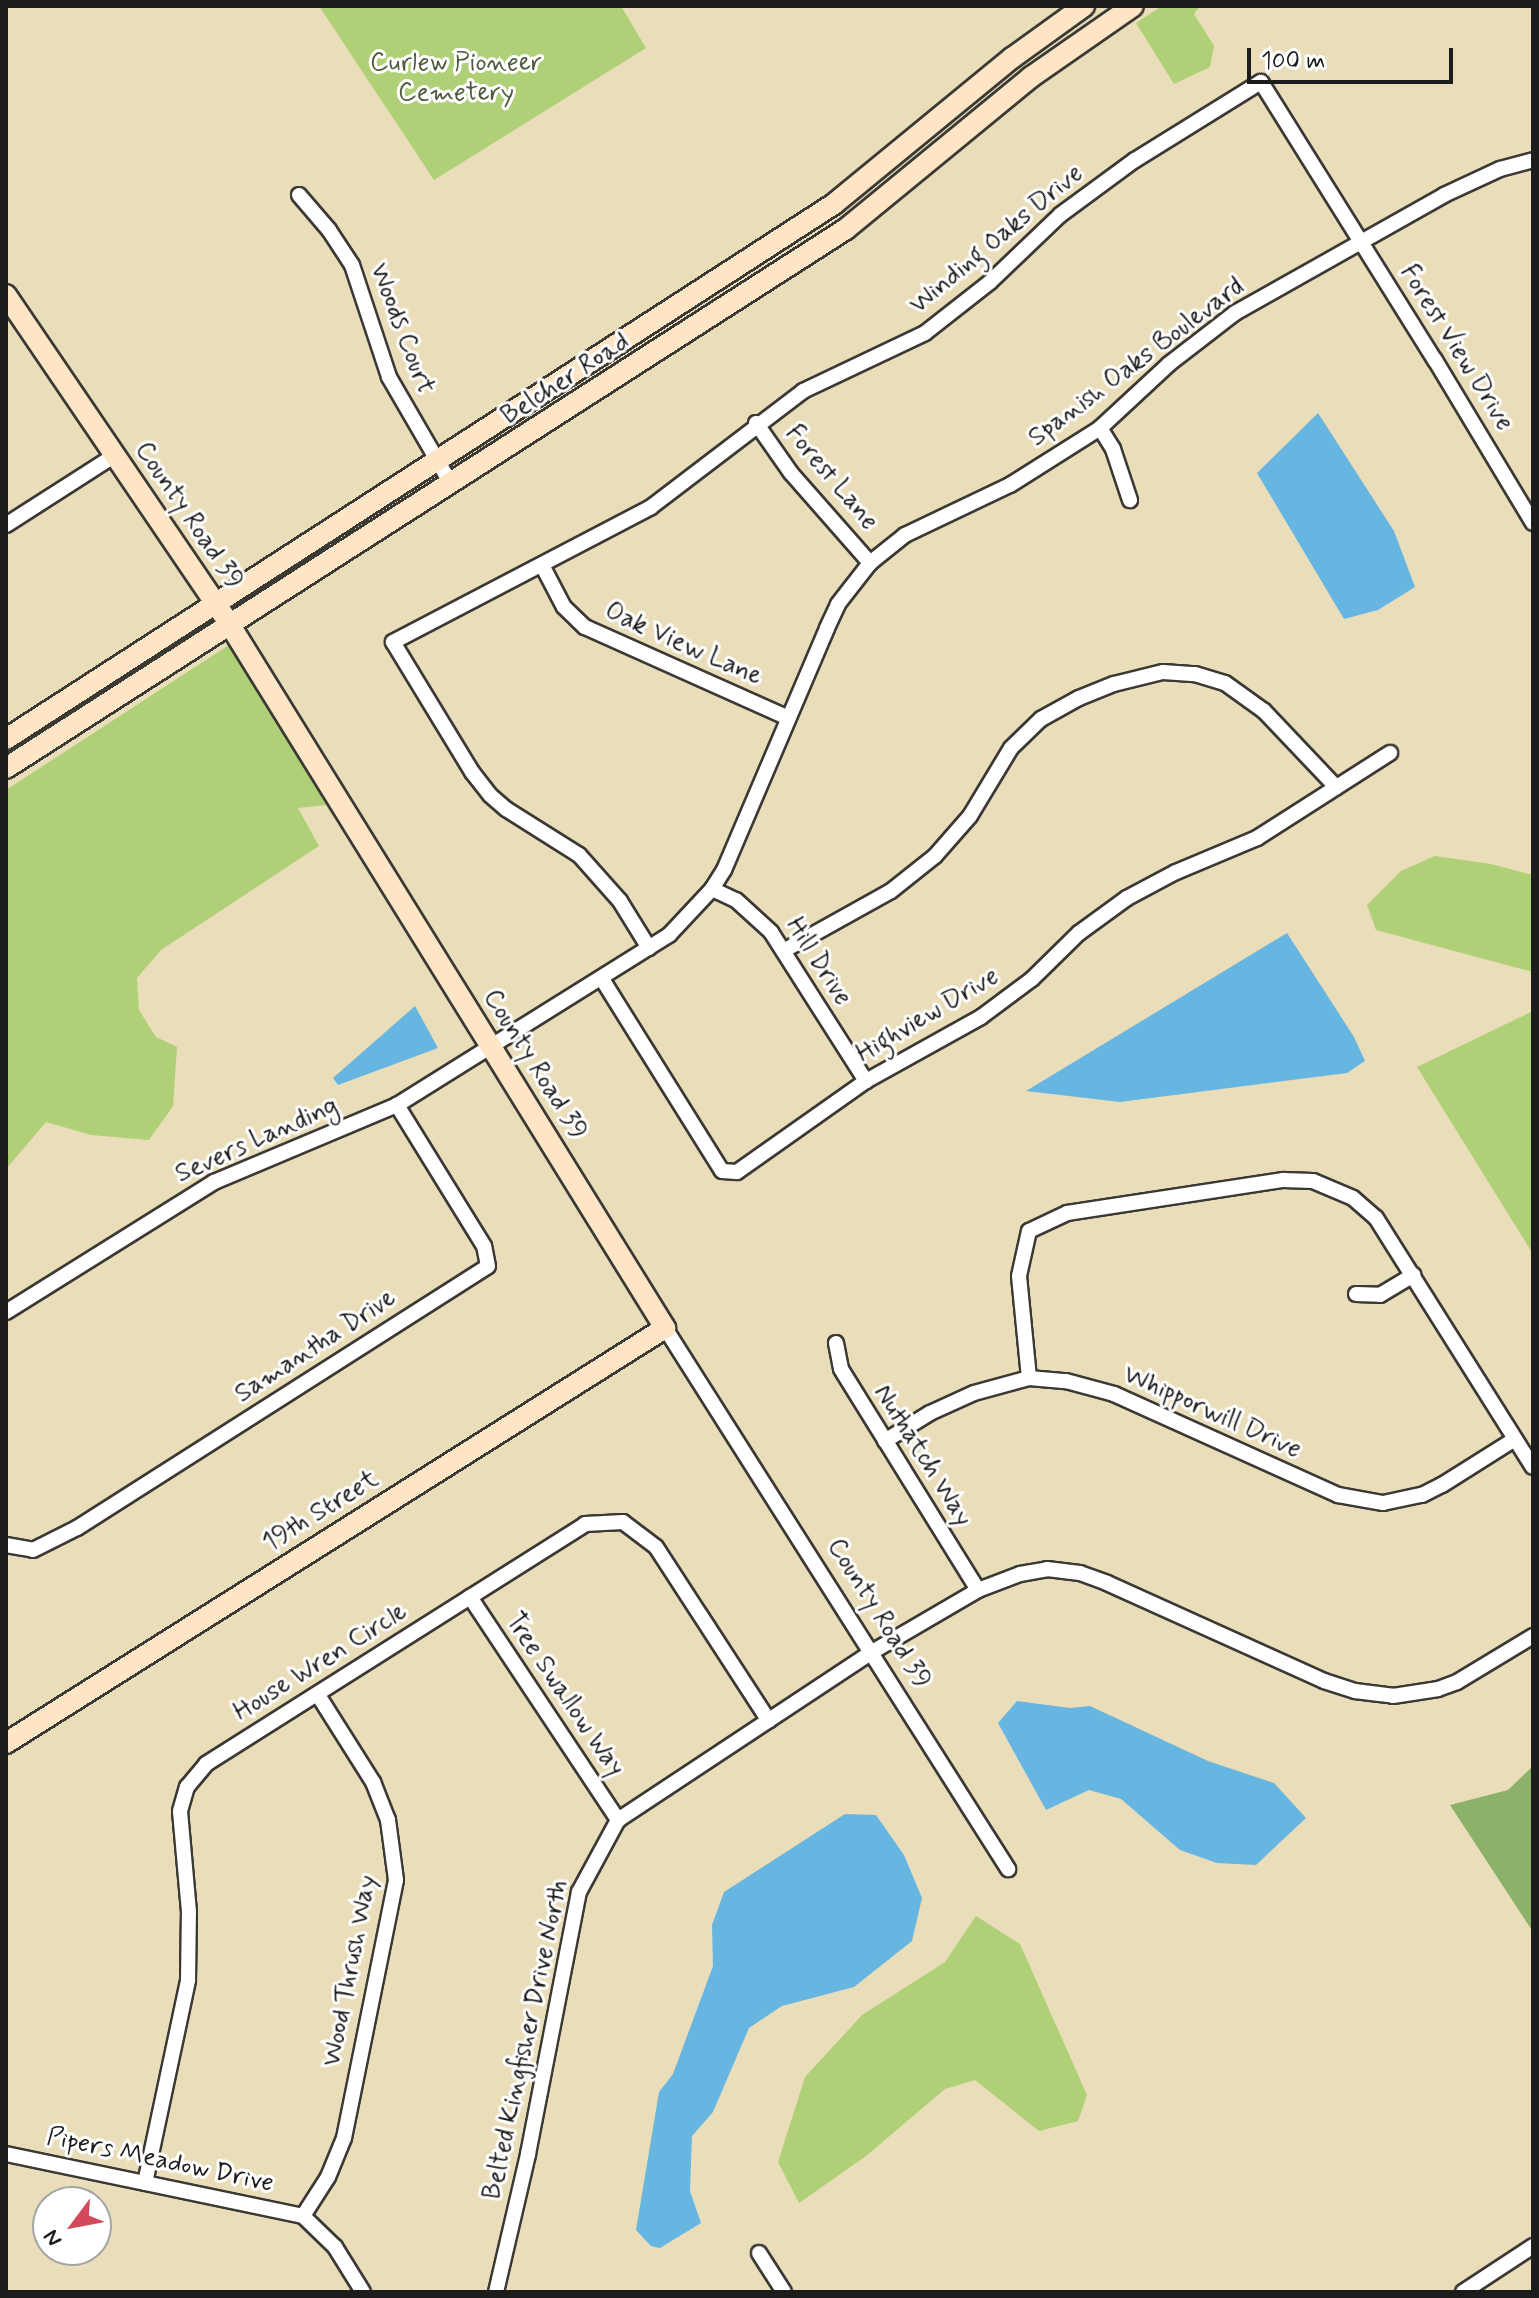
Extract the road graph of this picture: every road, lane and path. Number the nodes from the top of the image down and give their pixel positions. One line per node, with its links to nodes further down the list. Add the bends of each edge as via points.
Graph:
1 (1084, 6): 10 (main road, Belcher Road, via 834,204)
2 (1133, 6): 11 (main road, Belcher Road, via 1031,77 846,229)
3 (1531, 163): 5 (street, Spanish Oaks Boulevard, via 1500,169)
4 (299, 195): 10 (street, Woods Court, via 352,265 389,377)
5 (1361, 241): 7 (street, Winding Oaks Drive, via 1261,82 1135,160 1060,215 934,327 803,391); 8 (street, Spanish Oaks Boulevard, via 1213,329); 13 (street, Forest View Drive)
6 (6, 295): 9 (main road, County Road 39)
7 (756, 423): 15 (street, Forest Lane, via 791,473); 16 (street, Winding Oaks Drive, via 651,507)
8 (1100, 428): 12 (street); 15 (street, Spanish Oaks Boulevard, via 1010,485 905,535)
9 (115, 455): 14 (street); 17 (main road, County Road 39)
10 (437, 462): 11 (street, Woods Court); 17 (main road, Belcher Road)
11 (451, 484): 18 (main road, Belcher Road)
12 (1130, 500)
13 (1533, 523)
14 (6, 525)
15 (870, 563): 19 (street, Spanish Oaks Boulevard, via 838,604)
16 (542, 565): 19 (street, Oak View Lane, via 564,607 585,627); 25 (street, Winding Oaks Drive, via 393,642 490,795 579,855 620,901)
17 (216, 604): 18 (main road, County Road 39); 20 (main road, Belcher Road)
18 (230, 625): 22 (main road, Belcher Road); 28 (main road, County Road 39)
19 (788, 718): 24 (street, Spanish Oaks Boulevard, via 737,846)
20 (6, 739)
21 (1390, 753): 23 (street, Highview Drive)
22 (6, 768)
23 (1336, 787): 26 (street, via 1264,711 1225,683 1163,672 1114,684 1041,719 1011,748 950,840 891,891); 29 (street, Highview Drive, via 1257,838 1127,898 981,1017)
24 (712, 889): 25 (street, Spanish Oaks Boulevard, via 669,935); 26 (street, Hill Drive, via 754,913)
25 (649, 948): 27 (street, Spanish Oaks Boulevard)
26 (785, 950): 29 (street, Hill Drive)
27 (602, 979): 28 (street, Spanish Oaks Boulevard); 29 (street, Highview Drive, via 722,1171 737,1172)
28 (493, 1047): 30 (street, Severs Landing); 34 (main road, County Road 39)
29 (866, 1081)
30 (397, 1105): 33 (street, Severs Landing, via 214,1182); 40 (street, Samantha Drive, via 484,1246 488,1266 77,1528 33,1550)
31 (1413, 1275): 32 (street, via 1380,1295); 36 (street, via 1376,1218 1353,1198 1313,1181 1283,1180 1067,1213 1029,1231 1022,1261); 37 (street)
32 (1356, 1294)
33 (6, 1312)
34 (665, 1328): 44 (street, County Road 39); 47 (main road, 19th Street)
35 (836, 1343): 38 (street, Nuthatch Way, via 841,1369)
36 (1029, 1378): 37 (street, Whipporwill Drive, via 1114,1394 1244,1455 1362,1501 1383,1503 1422,1495); 38 (street, Whipporwill Drive, via 951,1402)
37 (1515, 1439): 39 (street)
38 (885, 1441): 41 (street, Nuthatch Way)
39 (1533, 1467)
40 (6, 1545)
41 (978, 1590): 43 (street, Belted Kingfisher Drive North, via 1047,1569 1080,1573 1324,1681 1393,1696 1457,1682); 44 (street, Belted Kingfisher Drive North)
42 (470, 1597): 45 (street, House Wren Circle); 46 (street, House Wren Circle, via 585,1524 623,1522 656,1547); 48 (street, Tree Swallow Way)
43 (1533, 1636)
44 (872, 1652): 46 (street, Belted Kingfisher Drive North); 49 (street, County Road 39)
45 (318, 1695): 51 (street, House Wren Circle, via 206,1764 187,1787 180,1811 189,1912 188,1980); 52 (street, Wood Thrush Way, via 373,1782 388,1820 396,1880 344,2138)
46 (769, 1721): 48 (street, Belted Kingfisher Drive North)
47 (6, 1743)
48 (618, 1820): 56 (street, Belted Kingfisher Drive North, via 579,1892)
49 (1008, 1869)
50 (6, 2154): 51 (street, Pipers Meadow Drive)
51 (145, 2183): 52 (street, Pipers Meadow Drive)
52 (303, 2216): 55 (street, via 335,2247)
53 (1533, 2246): 58 (street)
54 (759, 2253): 57 (street)
55 (363, 2292)
56 (496, 2292)
57 (784, 2292)
58 (1463, 2292)

